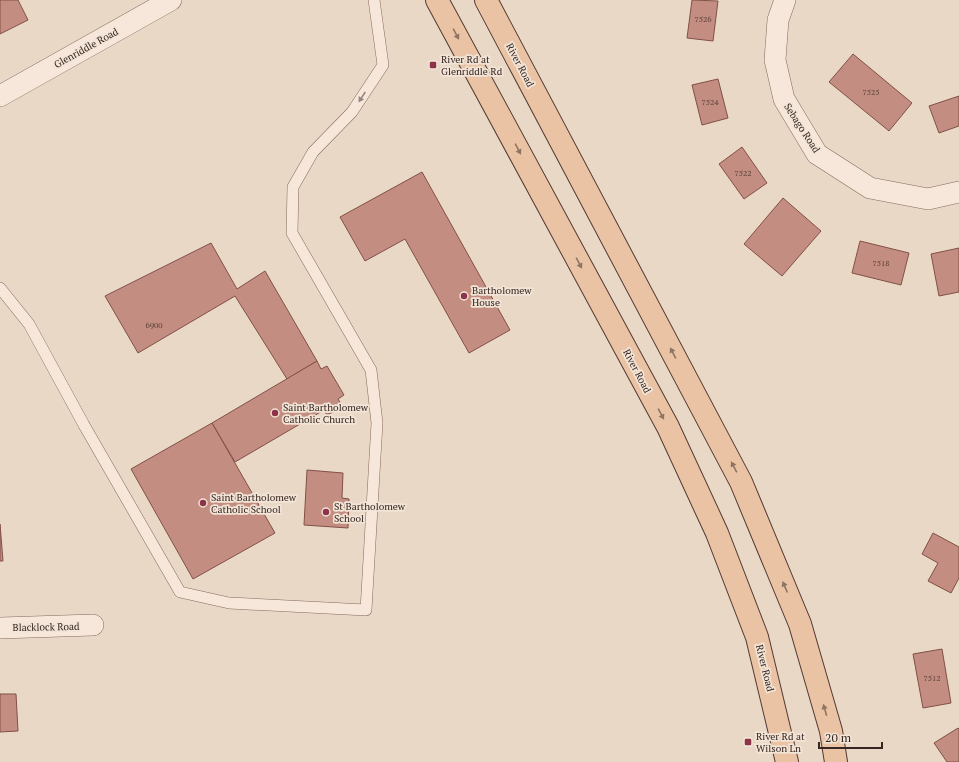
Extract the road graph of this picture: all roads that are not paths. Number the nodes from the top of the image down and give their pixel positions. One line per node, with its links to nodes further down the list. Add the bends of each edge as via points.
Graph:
1 (171, 0): 6 (street, Glenriddle Road)
2 (374, 0): 8 (lane, one-way to 8, via 383,65 352,112 313,152 293,187 292,233 371,370 377,423 366,610 229,603 180,592 29,324)
3 (437, 0): 11 (main road, River Road, one-way to 11, via 668,427 717,533 757,637)
4 (486, 0): 12 (main road, River Road, one-way to 4, via 831,731 800,624 742,482)
5 (785, 0): 7 (street, Sebago Road, via 778,20 775,60 784,99 817,154 870,188 928,199)
6 (0, 96)
7 (959, 192)
8 (0, 288)
9 (93, 625): 10 (street, Blacklock Road)
10 (0, 628)
11 (788, 762)
12 (836, 762)

